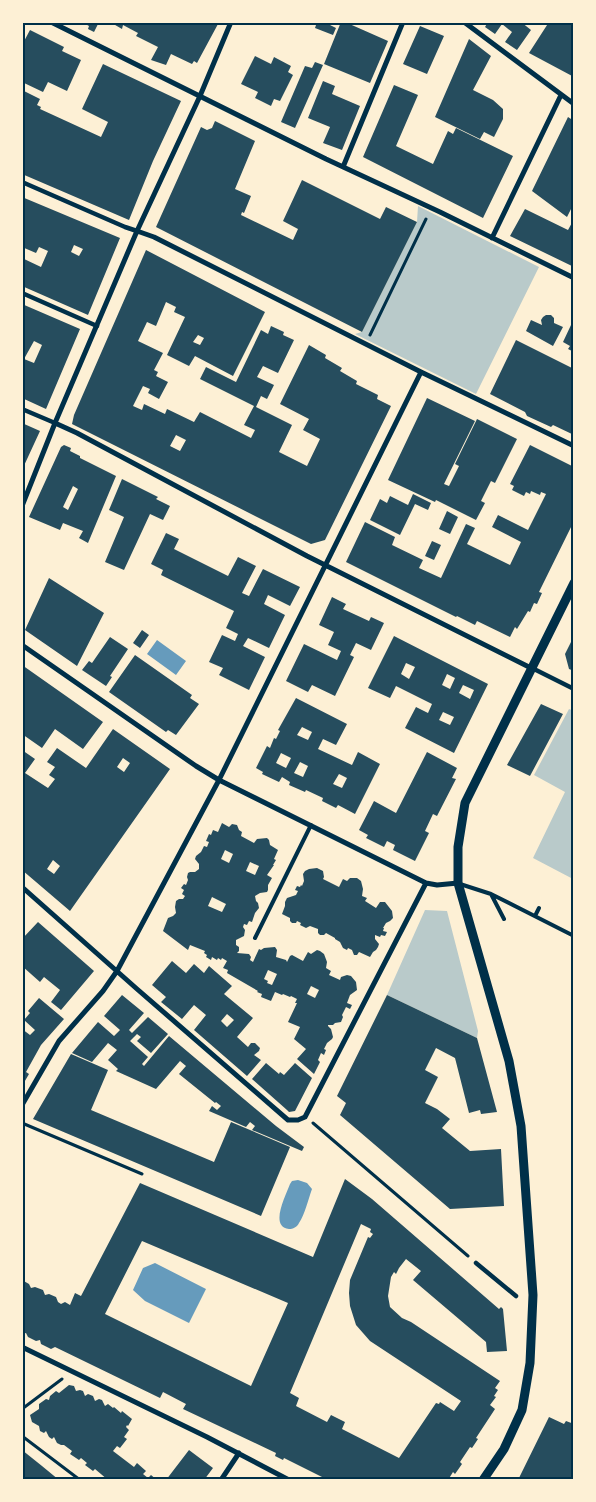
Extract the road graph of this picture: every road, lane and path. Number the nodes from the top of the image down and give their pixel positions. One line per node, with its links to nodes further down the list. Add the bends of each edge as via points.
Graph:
1 (50, 22): 6 (street)
2 (231, 22): 6 (street)
3 (404, 22): 8 (street)
4 (464, 22): 5 (street)
5 (561, 95): 7 (street); 12 (street)
6 (200, 96): 8 (street); 11 (street)
7 (574, 104)
8 (343, 167): 10 (street)
9 (22, 182): 11 (street)
10 (431, 208): 12 (street); 16 (path)
11 (137, 231): 15 (street); 16 (street)
12 (492, 238): 13 (street)
13 (574, 278)
14 (22, 293): 15 (street)
15 (98, 326): 19 (street)
16 (365, 344): 17 (street)
17 (421, 372): 20 (street); 22 (street)
18 (22, 409): 19 (street)
19 (55, 423): 21 (street); 22 (street)
20 (574, 446)
21 (23, 502)
22 (326, 565): 25 (street); 27 (street)
23 (574, 583): 25 (street)
24 (22, 645): 27 (street)
25 (531, 668): 26 (street); 30 (street, via 465,803 458,847)
26 (574, 689)
27 (219, 780): 28 (street); 38 (street)
28 (311, 826): 29 (street); 37 (lane)
29 (426, 883): 30 (street); 38 (street, via 305,1117 298,1120 288,1120)
30 (458, 883): 32 (lane); 53 (street, via 509,1061 521,1126 533,1295 530,1363 522,1410 504,1450)
31 (22, 887): 38 (street)
32 (491, 894): 34 (lane); 35 (lane)
33 (539, 908): 34 (lane)
34 (534, 916): 36 (lane)
35 (504, 919)
36 (574, 936)
37 (255, 938)
38 (117, 971): 39 (street, via 59,1041)
39 (22, 1105)
40 (22, 1123): 42 (path)
41 (322, 1131): 43 (path)
42 (142, 1174)
43 (476, 1263): 44 (street)
44 (516, 1296)
45 (22, 1347): 46 (street)
46 (72, 1371): 47 (path); 49 (street)
47 (22, 1409)
48 (22, 1436): 50 (path)
49 (239, 1453): 51 (street); 52 (street)
50 (80, 1480)
51 (221, 1480)
52 (290, 1480)
53 (483, 1480)

